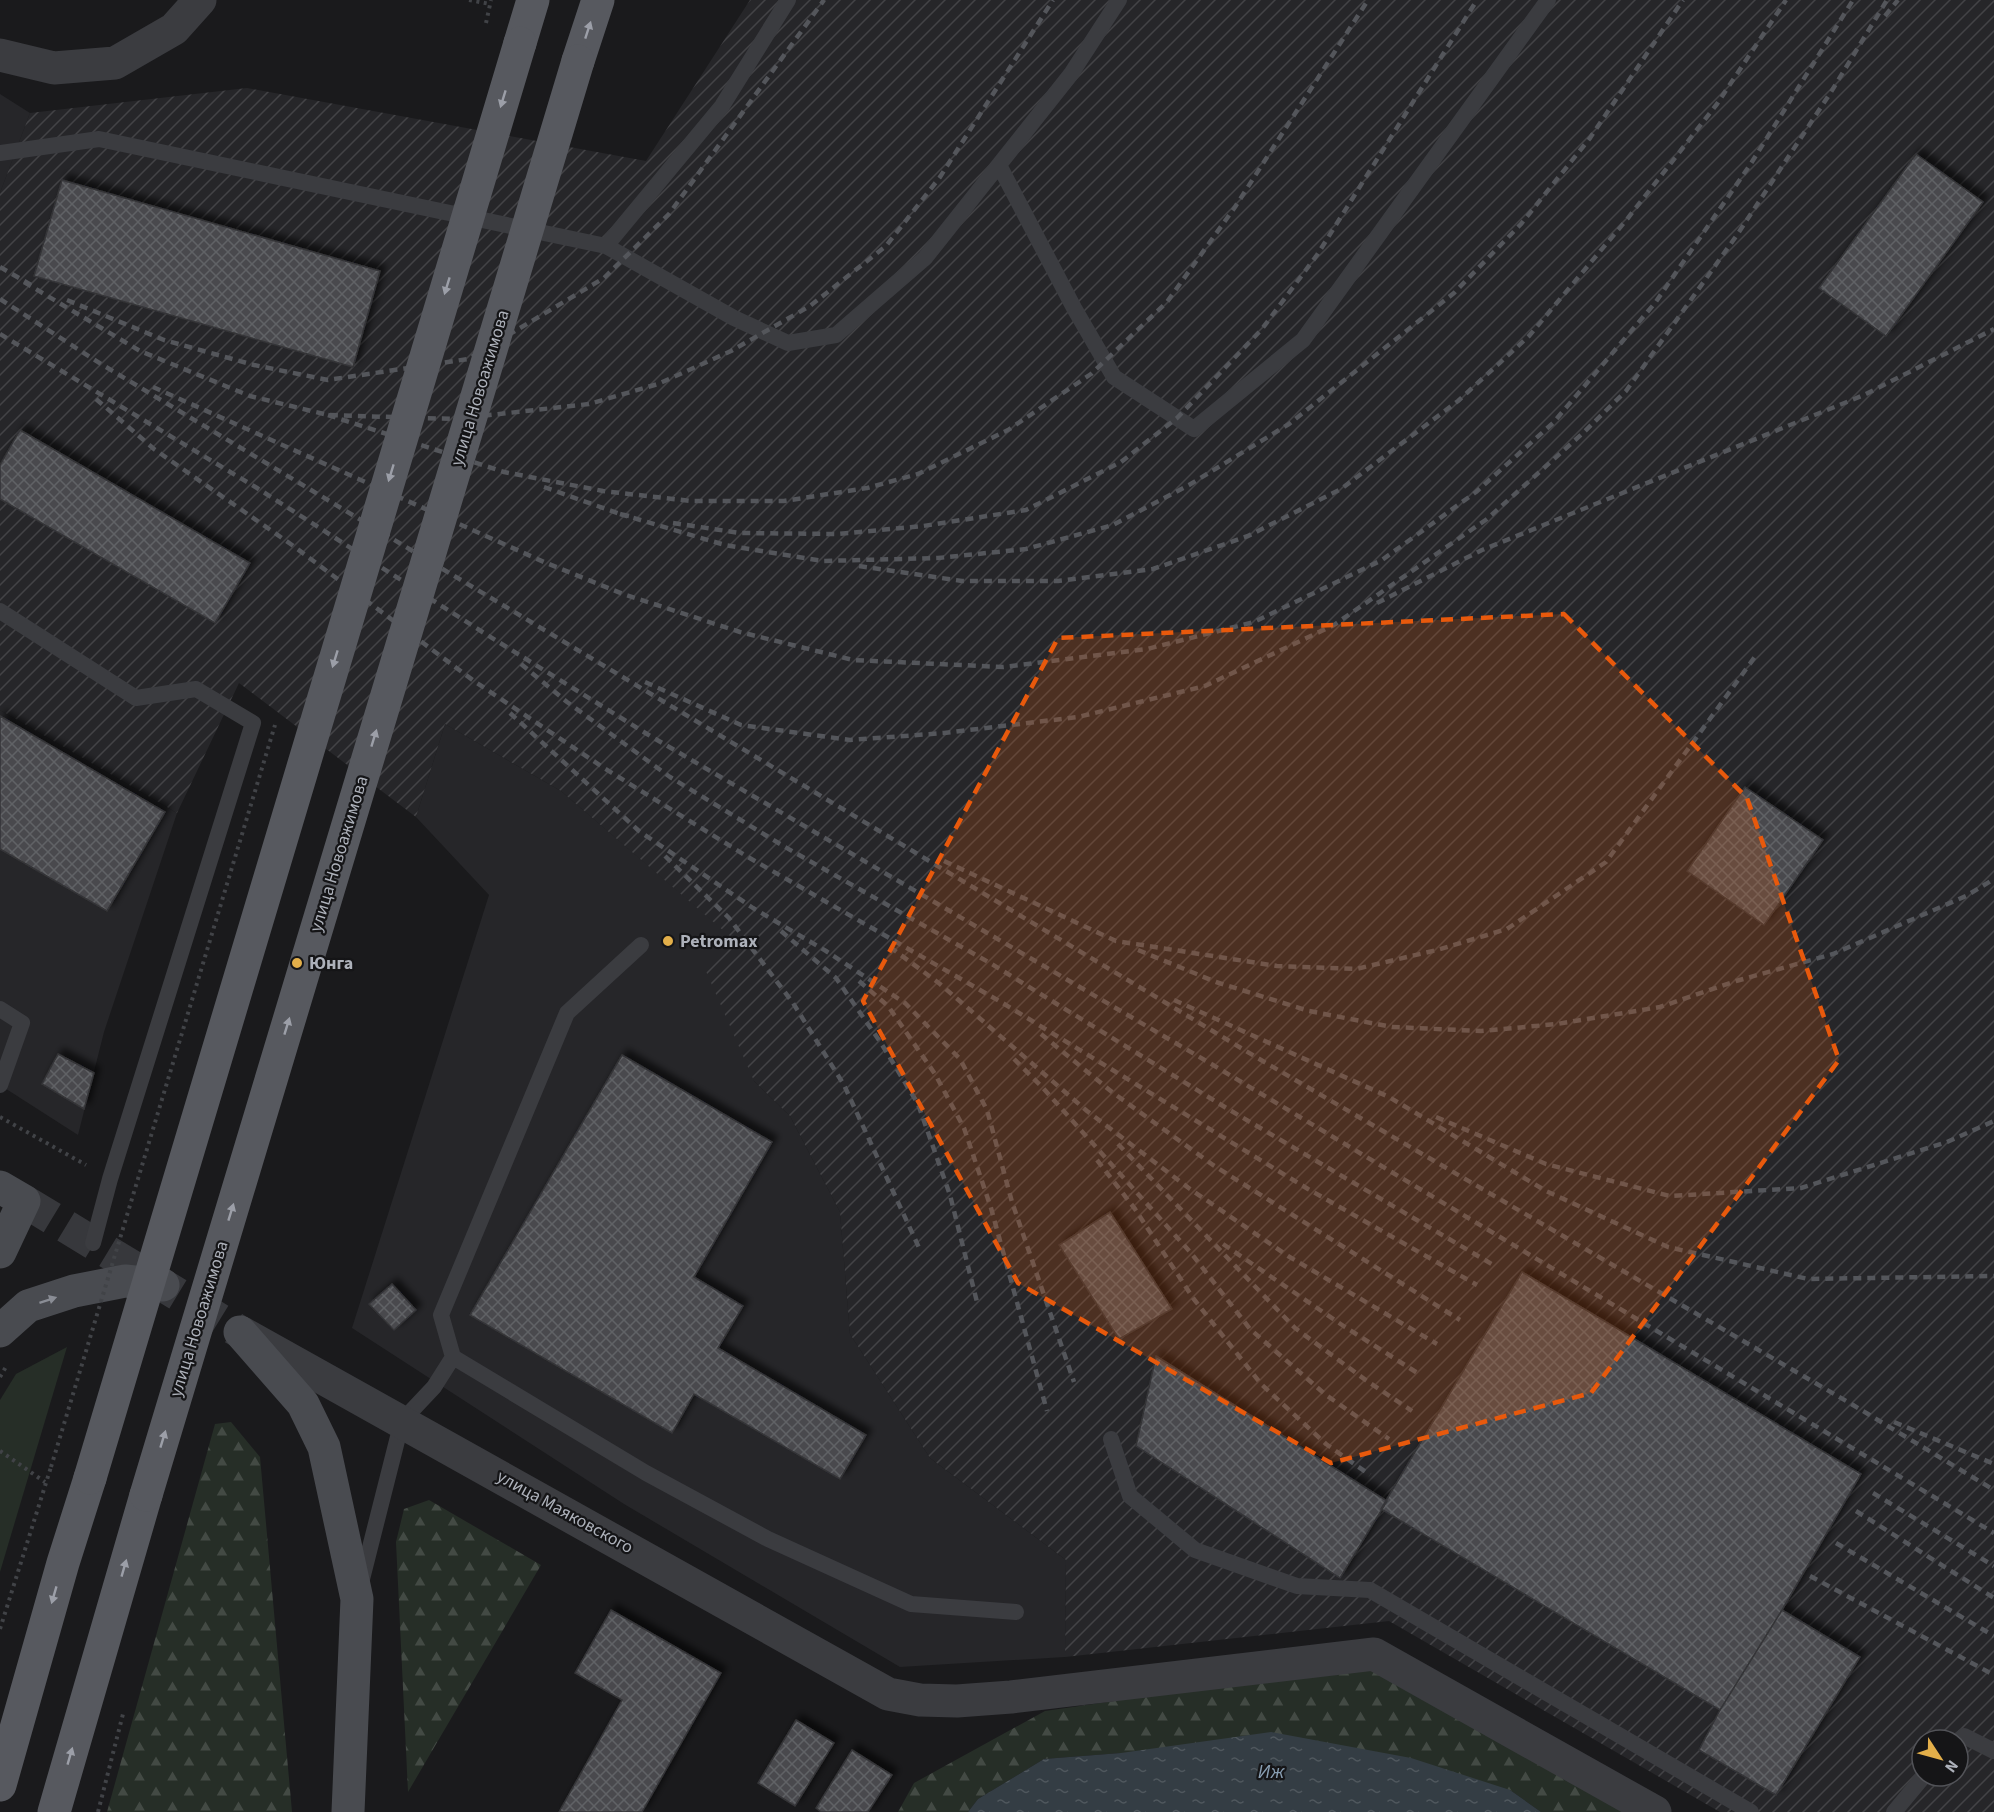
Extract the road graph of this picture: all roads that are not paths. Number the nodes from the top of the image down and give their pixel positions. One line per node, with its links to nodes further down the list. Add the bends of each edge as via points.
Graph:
1 (200, 0): 7 (street, via 174,28 115,63 54,68)
2 (533, 0): 28 (main road, one-way to 28, bridge, via 63,1563)
3 (598, 0): 30 (main road, улица Новоажимова, one-way to 3, bridge, via 146,1495)
4 (788, 0): 10 (lane, via 722,106)
5 (1119, 0): 9 (lane, via 1071,74)
6 (1548, 0): 9 (lane, via 1303,340 1194,429 1114,376)
7 (0, 55)
8 (0, 153): 10 (lane, via 99,139)
9 (999, 165): 10 (lane, via 925,258 836,335 788,343 734,318)
10 (606, 246)
11 (0, 611): 16 (lane, via 136,698 196,689 252,723)
12 (640, 945): 21 (lane, via 567,1013 441,1315)
13 (0, 1009): 14 (lane, via 22,1023)
14 (0, 1085)
15 (12, 1194): 17 (main road)
16 (93, 1243)
17 (0, 1252)
18 (163, 1285): 19 (main road, one-way to 18, via 28,1306 74,1291 125,1281)
19 (0, 1331)
20 (240, 1332): 22 (street, улица Маяковского); 24 (main road, via 303,1404 324,1447)
21 (453, 1357): 22 (lane, via 434,1387); 25 (lane, via 646,1473 768,1539 911,1604)
22 (402, 1421): 24 (lane); 32 (street, улица Маяковского, via 888,1694 957,1701 1011,1697 1374,1654)
23 (1111, 1439): 33 (lane, via 1130,1496 1195,1550 1297,1586 1370,1590)
24 (357, 1599): 31 (main road)
25 (1016, 1612)
26 (1970, 1739): 27 (lane)
27 (1994, 1751)
28 (0, 1785)
29 (1914, 1788): 34 (lane)
30 (54, 1812)
31 (348, 1812)
32 (1655, 1812)
33 (1751, 1812)
34 (1894, 1812)

